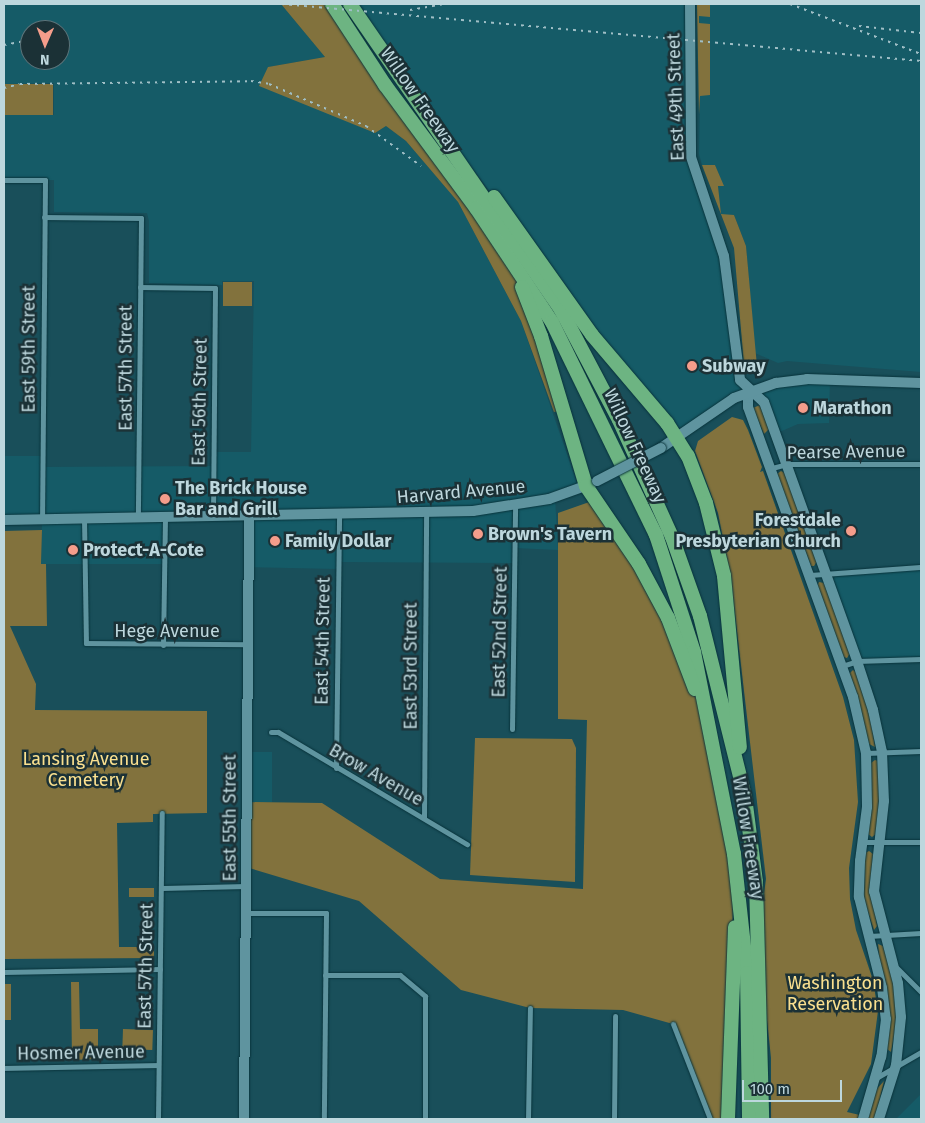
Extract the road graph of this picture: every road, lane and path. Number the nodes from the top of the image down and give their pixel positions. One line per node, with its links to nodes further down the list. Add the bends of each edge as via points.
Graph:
1 (332, 4): 7 (highway, Willow Freeway, via 385,86)
2 (350, 4): 4 (highway, Willow Freeway)
3 (690, 4): 10 (street, East 49th Street, via 691,157 724,256 734,351 740,380)
4 (444, 138): 11 (highway, via 509,215 592,335); 41 (highway, Willow Freeway, via 561,310 619,420 672,537 700,616)
5 (4, 180): 6 (street, East 59th Street, via 45,180)
6 (44, 217): 8 (street, East 57th Street, via 141,218); 24 (street, East 59th Street)
7 (510, 258): 15 (highway, via 542,336); 36 (highway, Willow Freeway, via 571,356 656,535 694,652)
8 (140, 287): 19 (street, East 56th Street, via 215,288); 22 (street, East 57th Street)
9 (921, 383): 10 (street, Harvard Avenue, via 807,378)
10 (748, 391): 11 (street, Harvard Avenue); 12 (street, via 764,402); 14 (street, via 748,407)
11 (677, 437): 15 (street, Harvard Avenue, bridge); 41 (highway, via 706,503 724,576)
12 (787, 464): 13 (street, Pearse Avenue); 14 (street, Pearse Avenue); 27 (street)
13 (921, 464)
14 (772, 468): 28 (street)
15 (592, 484): 16 (street, Harvard Avenue); 36 (highway, via 668,618)
16 (515, 506): 17 (street, Harvard Avenue); 34 (street, East 52nd Street)
17 (426, 514): 18 (street, Harvard Avenue); 43 (street, East 53rd Street)
18 (339, 515): 20 (street, Harvard Avenue); 40 (street, East 54th Street)
19 (213, 517): 20 (street, Harvard Avenue); 23 (street, Harvard Avenue)
20 (248, 517): 29 (street, East 55th Street)
21 (84, 518): 22 (street, Harvard Avenue); 24 (street, Harvard Avenue); 30 (street, Hege Avenue, via 86,643)
22 (138, 518): 23 (street, Harvard Avenue)
23 (165, 518): 30 (street)
24 (42, 519): 25 (street, Harvard Avenue)
25 (4, 520)
26 (921, 567): 27 (street)
27 (824, 572): 28 (street); 32 (street)
28 (809, 575): 33 (street)
29 (248, 644): 30 (street, Hege Avenue); 49 (street, East 55th Street)
30 (163, 645)
31 (921, 659): 32 (street)
32 (857, 661): 33 (street); 37 (street)
33 (842, 666): 39 (street, via 862,728)
34 (512, 729)
35 (271, 732): 40 (street, Brow Avenue, via 278,732)
36 (713, 738): 48 (highway, Willow Freeway)
37 (882, 752): 38 (street); 39 (street); 46 (street, via 884,801)
38 (921, 752)
39 (866, 753): 44 (street, via 868,793)
40 (336, 768): 43 (street, Brow Avenue)
41 (745, 797): 77 (highway, Willow Freeway, via 756,882)
42 (162, 813): 50 (street, East 57th Street)
43 (424, 818): 47 (street, Brow Avenue)
44 (863, 842): 46 (street); 54 (street, via 858,887)
45 (921, 842): 46 (street)
46 (879, 843): 53 (street, via 874,890)
47 (467, 844)
48 (734, 854): 75 (highway); 76 (highway, Willow Freeway, via 747,973)
49 (246, 886): 50 (street); 51 (street, East 55th Street)
50 (162, 888): 56 (street, East 57th Street)
51 (246, 913): 58 (street, via 326,913); 69 (street, East 55th Street)
52 (921, 933): 53 (street)
53 (884, 934): 54 (street); 55 (street)
54 (868, 936): 67 (street, via 885,1006 884,1040)
55 (894, 965): 59 (street); 65 (street, via 901,1017)
56 (160, 969): 57 (street); 64 (street, East 57th Street)
57 (4, 972)
58 (325, 975): 70 (street); 71 (street, via 400,975 426,996)
59 (921, 992)
60 (530, 1008): 72 (street)
61 (615, 1016): 73 (street)
62 (674, 1024): 74 (street)
63 (921, 1052): 65 (street)
64 (158, 1065): 66 (street, Hosmer Avenue); 68 (street, East 57th Street)
65 (896, 1065): 67 (street); 79 (street)
66 (4, 1068)
67 (875, 1078): 78 (street)
68 (158, 1119)
69 (244, 1119)
70 (324, 1119)
71 (425, 1119)
72 (528, 1119)
73 (614, 1119)
74 (710, 1119)
75 (728, 1119)
76 (749, 1119)
77 (762, 1119)
78 (863, 1119)
79 (879, 1119)

